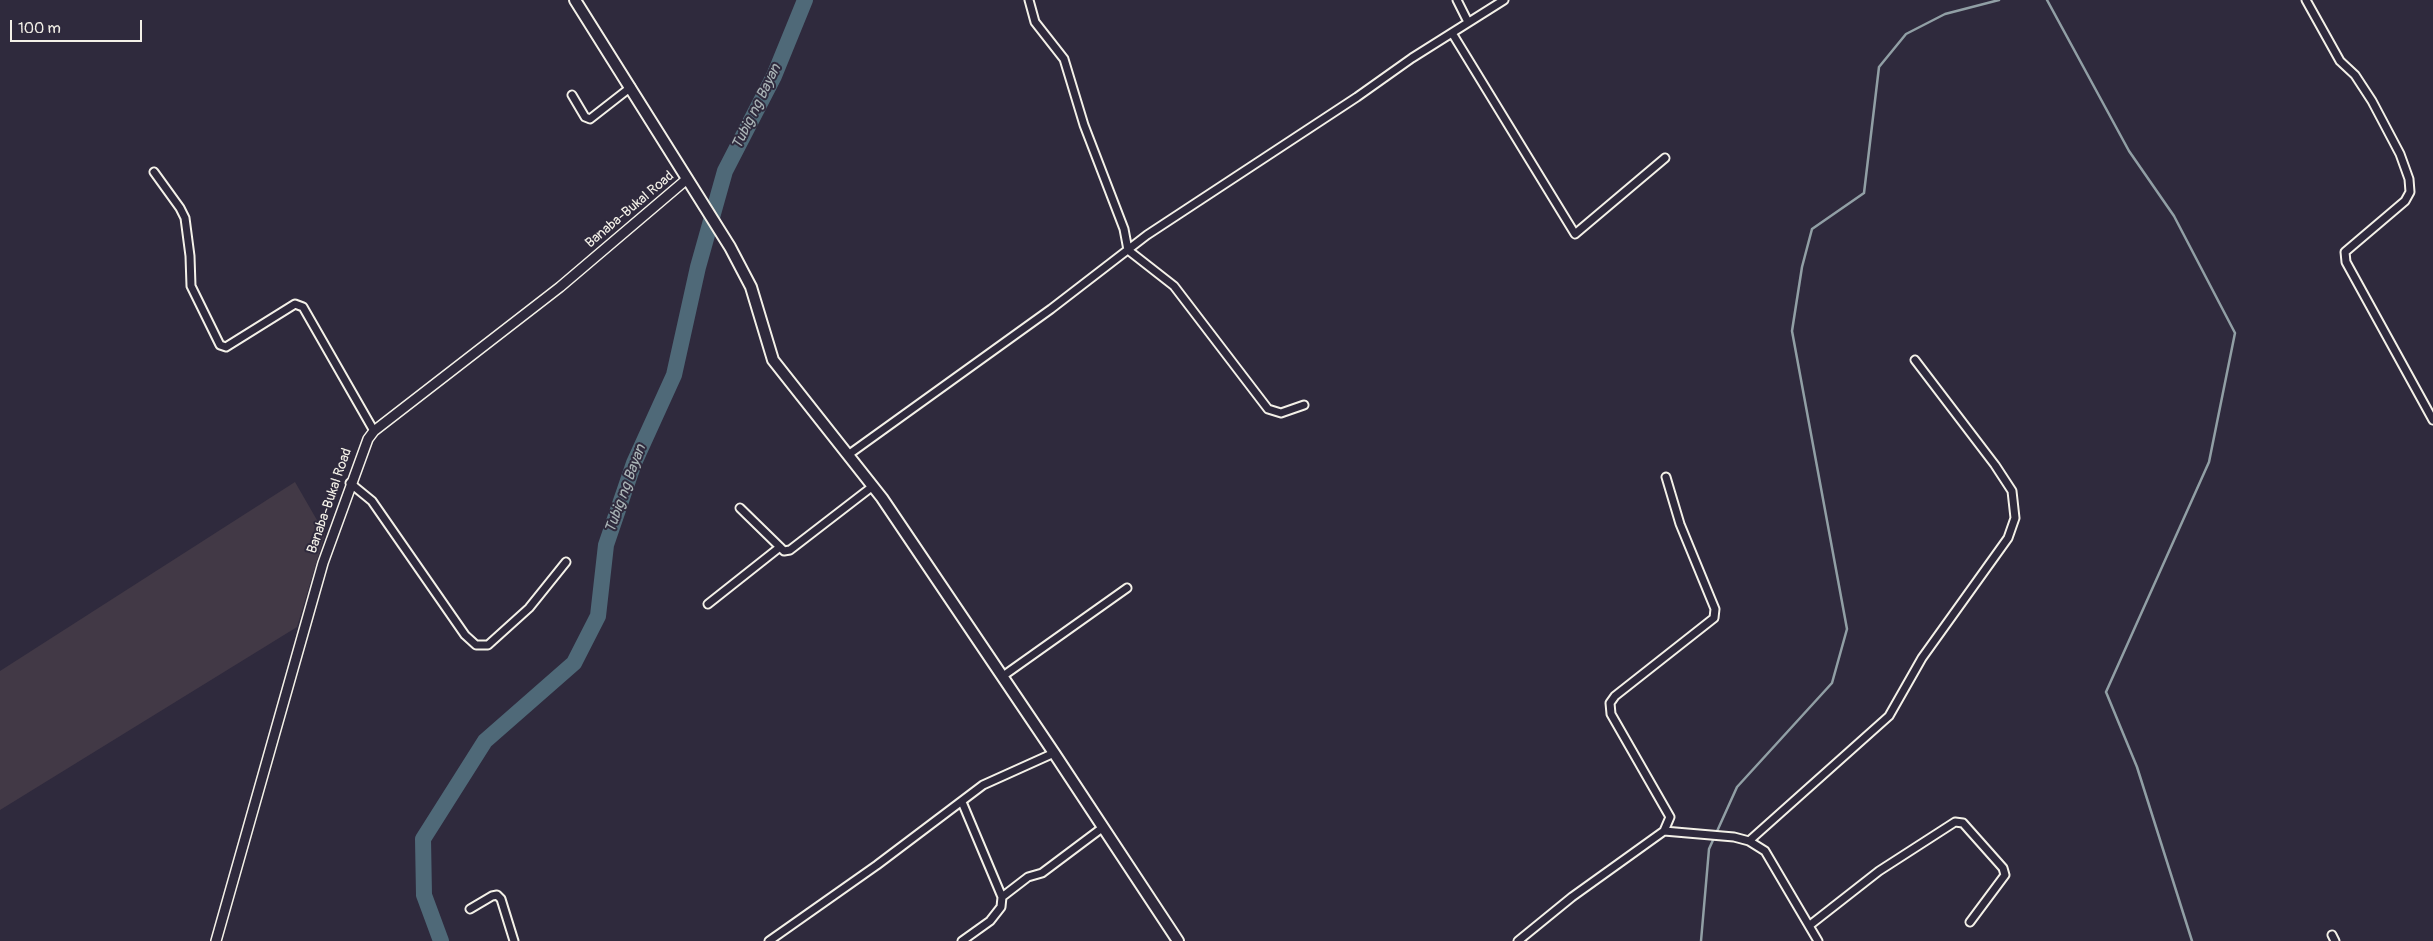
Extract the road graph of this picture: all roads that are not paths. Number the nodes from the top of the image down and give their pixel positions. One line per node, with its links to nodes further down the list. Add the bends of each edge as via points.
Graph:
1 (575, 0): 8 (main road)
2 (1028, 0): 13 (street, via 1036,22 1064,59 1084,125 1124,229)
3 (1457, 0): 6 (street)
4 (1504, 0): 6 (street)
5 (2306, 0): 16 (street, via 2340,61 2355,75 2372,101 2400,154 2409,179 2410,192 2405,201 2345,252 2345,257)
6 (1468, 22): 7 (street)
7 (1452, 33): 10 (street, via 1575,234); 13 (street)
8 (631, 87): 9 (street, via 590,119 585,117); 12 (main road)
9 (572, 95)
10 (1665, 158)
11 (154, 172): 18 (street, via 185,218 191,286 220,345 226,347 295,304 303,307)
12 (687, 179): 18 (street, Banaba-Bukal Road, via 560,287); 19 (main road, via 751,287 774,360)
13 (1128, 250): 15 (street, via 1174,286 1268,409 1282,413); 19 (street)
14 (1914, 360): 33 (street, via 2012,492 2014,518 2008,538 1922,658 1889,716)
15 (1304, 405)
16 (2431, 411): 17 (street)
17 (2433, 420)
18 (374, 431): 21 (street, Banaba-Bukal Road, via 363,448)
19 (848, 455): 22 (main road)
20 (1666, 477): 32 (street, via 1680,524 1715,609 1714,618 1610,703 1611,714 1670,816)
21 (350, 483): 25 (street, via 372,501 465,635 476,645 488,644 529,608); 38 (street, Banaba-Bukal Road, via 318,579)
22 (872, 486): 24 (street, via 790,550 784,551); 28 (main road)
23 (740, 508): 24 (street)
24 (780, 547): 27 (street)
25 (566, 562)
26 (1127, 588): 28 (street)
27 (708, 604)
28 (1002, 676): 29 (main road)
29 (1054, 753): 30 (street, via 983,785); 31 (main road)
30 (962, 802): 34 (street); 40 (street)
31 (1102, 828): 34 (street, via 1042,873 1028,877); 42 (main road)
32 (1664, 830): 33 (street, via 1711,833); 43 (street)
33 (1749, 841): 37 (street, via 1765,851)
34 (1002, 897): 41 (street, via 1001,907 990,922)
35 (470, 909): 39 (street, via 497,895)
36 (1970, 922): 37 (street, via 2005,875 2003,868 1963,823 1955,822 1878,871)
37 (1810, 925): 44 (street)
38 (216, 941)
39 (514, 941)
40 (769, 941)
41 (962, 941)
42 (1178, 941)
43 (1518, 941)
44 (1818, 941)

